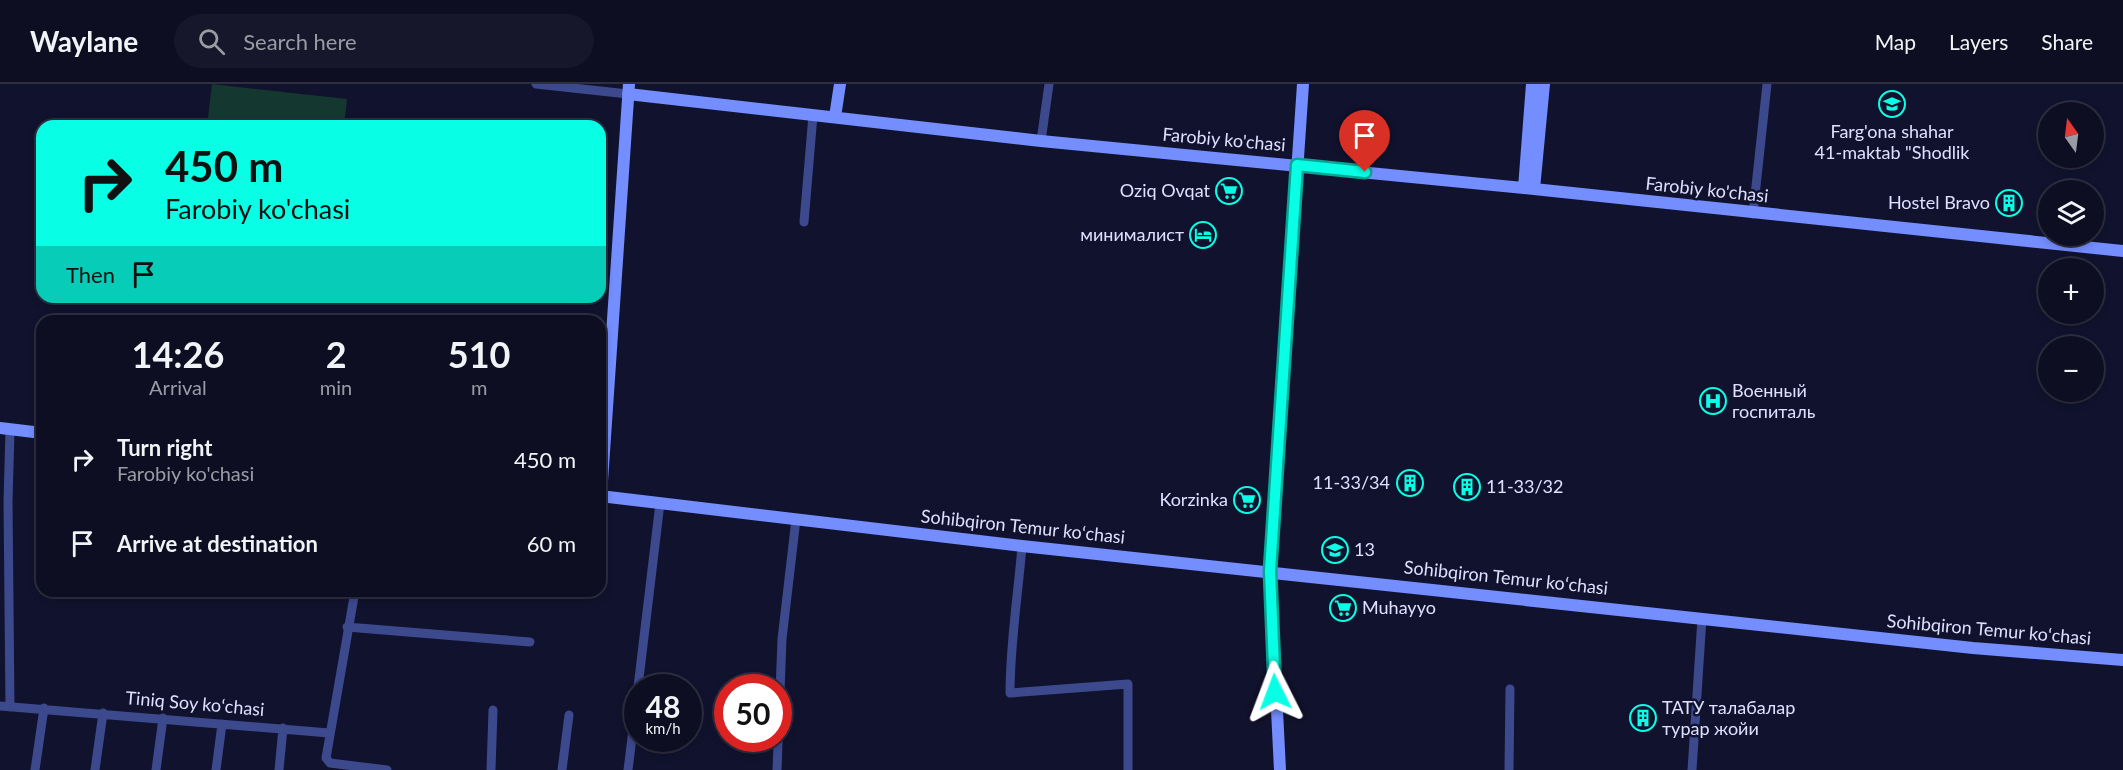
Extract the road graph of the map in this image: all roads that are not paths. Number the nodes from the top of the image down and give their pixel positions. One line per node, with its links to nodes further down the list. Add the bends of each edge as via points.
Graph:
1 (536, 84): 8 (street, Farobiy ko'chasi)
2 (840, 84): 10 (main road)
3 (1049, 84): 11 (street)
4 (1303, 84): 12 (main road)
5 (1532, 84): 13 (main road)
6 (1544, 84): 13 (main road)
7 (1767, 84): 14 (street)
8 (629, 89): 9 (main road, Farobiy ko'chasi); 17 (main road)
9 (813, 115): 10 (main road, Farobiy ko'chasi); 15 (street)
10 (835, 117): 11 (main road, Farobiy ko'chasi)
11 (1041, 141): 12 (main road, Farobiy ko'chasi)
12 (1297, 165): 13 (main road, Farobiy ko'chasi); 25 (main road)
13 (1529, 188): 14 (main road, Farobiy ko'chasi)
14 (1753, 214): 16 (main road, Farobiy ko'chasi)
15 (804, 222)
16 (2123, 250)
17 (606, 423)
18 (5, 429): 19 (main road); 21 (street)
19 (36, 432)
20 (606, 497): 22 (main road, Sohibqiron Temur koʻchasi)
21 (4, 501): 26 (street)
22 (660, 503): 23 (main road, Sohibqiron Temur koʻchasi); 33 (street)
23 (796, 519): 24 (main road, Sohibqiron Temur koʻchasi); 54 (street, via 782,639)
24 (1022, 546): 25 (main road, Sohibqiron Temur koʻchasi); 55 (street, via 1010,644 1010,693 1128,684)
25 (1270, 571): 29 (main road, Sohibqiron Temur koʻchasi); 56 (main road)
26 (4, 584): 28 (street)
27 (354, 597): 30 (street)
28 (4, 615): 35 (street)
29 (1702, 618): 32 (main road, Sohibqiron Temur koʻchasi); 58 (street)
30 (347, 627): 31 (street); 43 (street)
31 (530, 642)
32 (2123, 660)
33 (640, 674)
34 (1510, 689): 57 (street)
35 (5, 706): 36 (street, Tiniq Soy koʻchasi)
36 (44, 708): 38 (street, Tiniq Soy koʻchasi); 45 (street)
37 (493, 710): 51 (street)
38 (104, 713): 40 (street, Tiniq Soy koʻchasi); 46 (street, Tiniq Soy koʻchasi)
39 (569, 715): 52 (street)
40 (163, 718): 41 (street, Tiniq Soy koʻchasi); 47 (street)
41 (222, 724): 42 (street, Tiniq Soy koʻchasi); 48 (street)
42 (283, 728): 43 (street, Tiniq Soy koʻchasi); 49 (street, Tiniq Soy koʻchasi)
43 (329, 733): 50 (street, via 326,758 330,763)
44 (630, 752): 53 (street)
45 (35, 770)
46 (95, 770)
47 (156, 770)
48 (216, 770)
49 (279, 770)
50 (387, 770)
51 (491, 770)
52 (562, 770)
53 (628, 770)
54 (777, 770)
55 (1128, 770)
56 (1280, 770)
57 (1509, 770)
58 (1692, 770)

